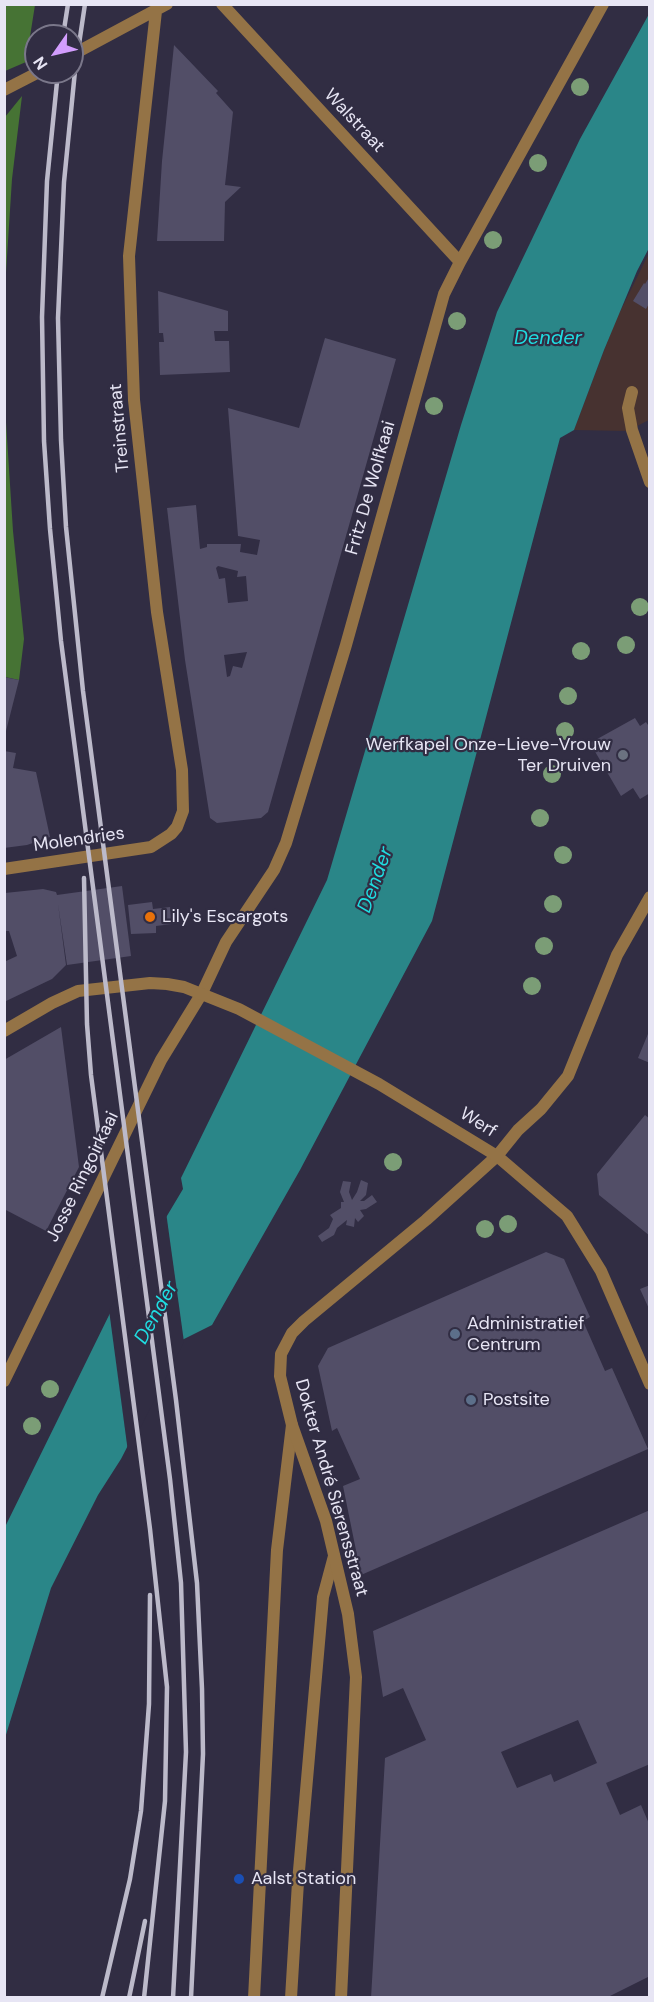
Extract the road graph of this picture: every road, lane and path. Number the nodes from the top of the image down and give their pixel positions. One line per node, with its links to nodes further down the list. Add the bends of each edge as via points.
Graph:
1 (222, 4): 7 (street, Walstraat)
2 (603, 4): 7 (street, Fritz De Wolfkaai)
3 (161, 8): 4 (street); 10 (street, Treinstraat, via 129,256 134,400 157,612 184,799 177,827)
4 (84, 49)
5 (24, 80): 6 (street)
6 (4, 90)
7 (460, 262): 13 (street, Fritz De Wolfkaai, via 444,294 286,843 264,887 226,942)
8 (632, 392): 9 (street, via 628,408 632,430)
9 (650, 482)
10 (158, 844): 11 (street, Molendries)
11 (4, 869)
12 (650, 897): 15 (street, Werf, via 617,955 568,1076)
13 (202, 993): 14 (street, Werf, via 150,983 78,991); 15 (street, Werf, via 380,1084); 16 (street, Josse Ringoirkaai, via 161,1060)
14 (4, 1031)
15 (497, 1156): 17 (street, via 567,1216 601,1271); 18 (street, Dokter André Sierensstraat, via 292,1333 281,1354 280,1376)
16 (4, 1381)
17 (650, 1384)
18 (292, 1425): 19 (street, Dokter André Sierensstraat, via 326,1521); 20 (street, via 277,1550)
19 (334, 1556): 21 (street, via 323,1597); 22 (street, Dokter André Sierensstraat, via 348,1614 356,1677)
20 (254, 1998)
21 (291, 1998)
22 (341, 1998)

